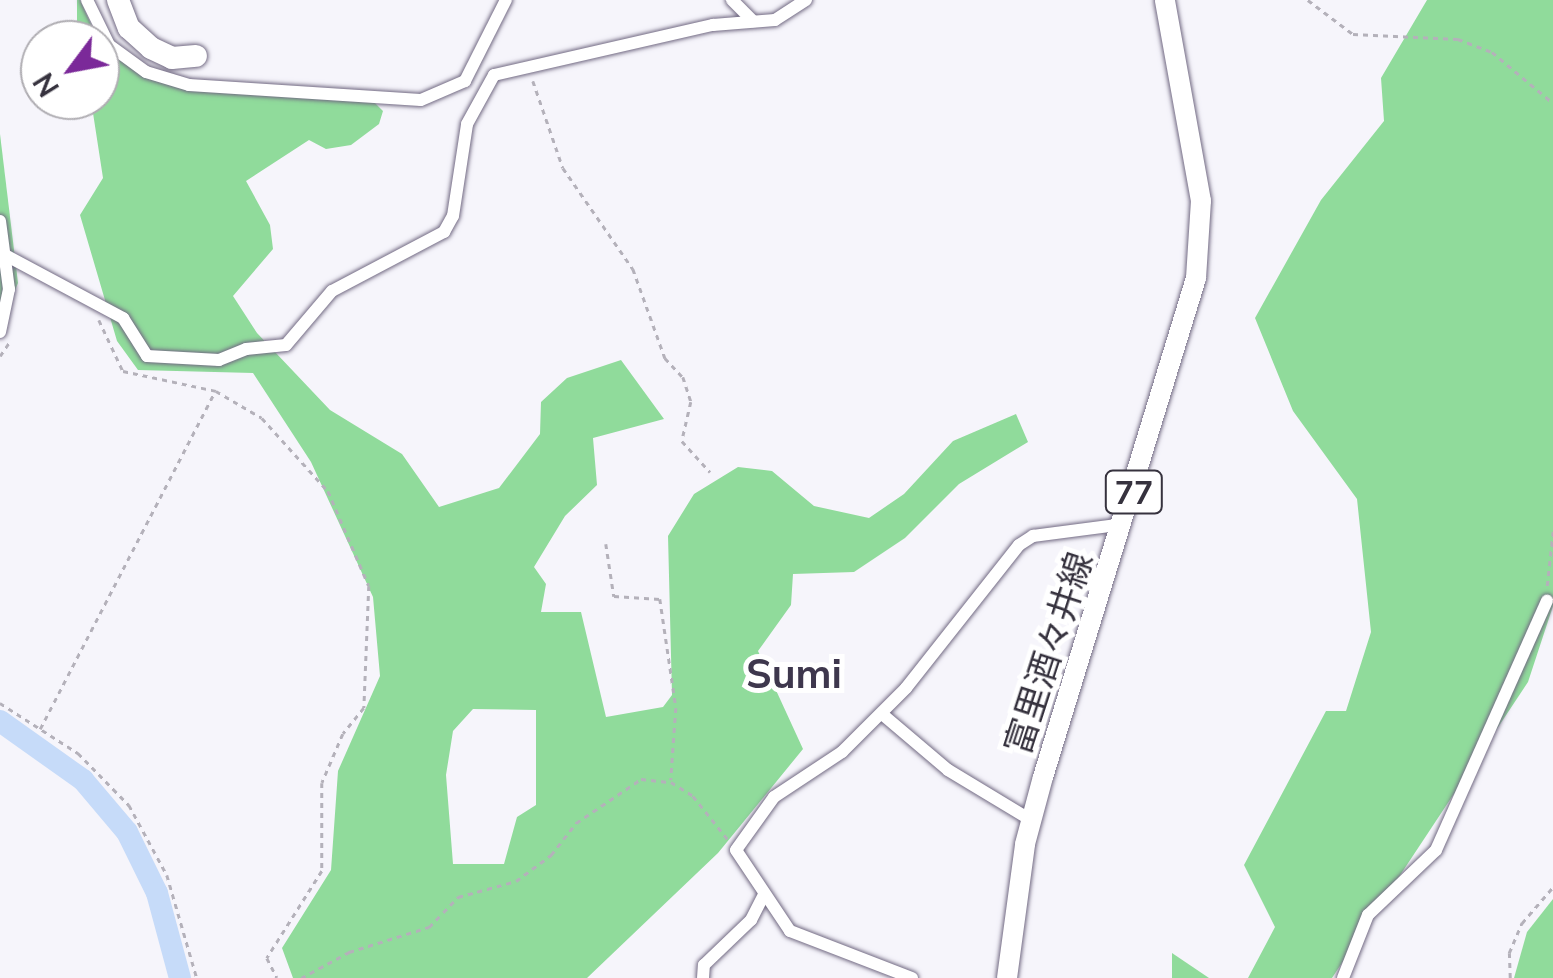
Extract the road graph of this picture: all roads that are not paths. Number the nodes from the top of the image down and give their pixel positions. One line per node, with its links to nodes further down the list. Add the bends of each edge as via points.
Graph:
1 (87, 0): 9 (street, via 95,24 126,63 189,85 434,98 465,82)
2 (118, 0): 8 (highway, via 129,28 151,48 172,58)
3 (506, 0): 9 (street)
4 (732, 0): 7 (street)
5 (806, 0): 7 (street, via 775,20)
6 (1165, 0): 14 (main road, 富里酒々井線 / 77, via 1192,132 1200,238 1192,303)
7 (753, 21): 10 (street)
8 (196, 56)
9 (479, 56): 10 (street)
10 (494, 74): 12 (street, via 467,124 444,232 332,290 286,346 246,349 219,360 147,356 123,318)
11 (0, 221): 12 (street)
12 (7, 256): 13 (street)
13 (7, 333)
14 (1124, 524): 16 (street, via 1034,536 1019,545); 17 (main road, 富里酒々井線 / 77)
15 (1548, 601): 22 (street, via 1436,850 1368,915)
16 (882, 714): 17 (street, via 948,770); 18 (street, via 842,752 774,797 736,850)
17 (1031, 820): 21 (main road, 富里酒々井線 / 77)
18 (764, 894): 19 (street, via 751,920 704,965); 20 (street, via 790,931)
19 (703, 978)
20 (912, 978)
21 (1007, 978)
22 (1344, 978)

